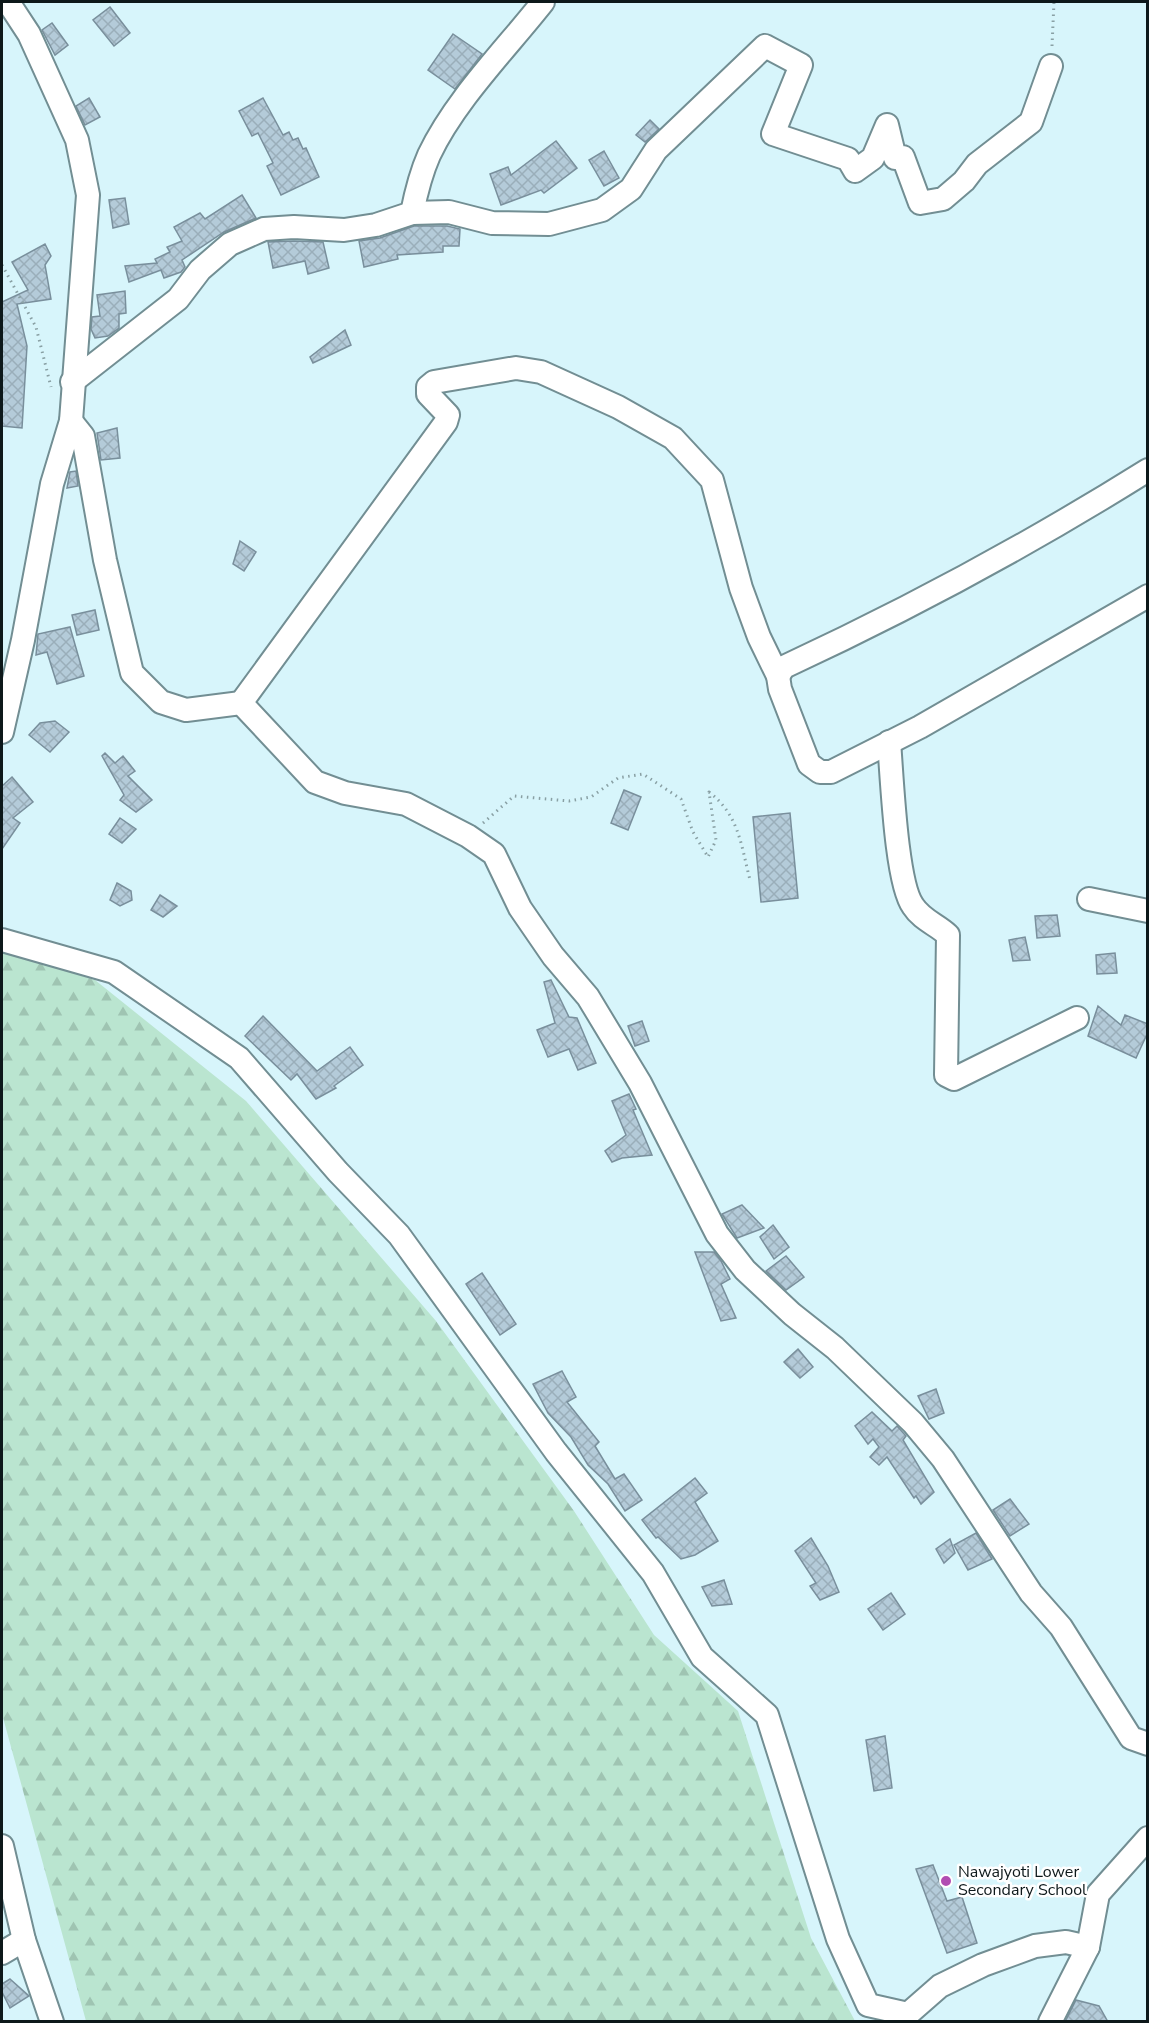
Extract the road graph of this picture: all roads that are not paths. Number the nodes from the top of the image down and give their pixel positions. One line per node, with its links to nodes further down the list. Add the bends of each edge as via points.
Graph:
1 (8, 2): 5 (street, via 29,34 77,140 88,195)
2 (543, 2): 4 (street, via 448,124 429,155)
3 (1051, 66): 4 (street, via 1031,122 977,164 943,198 920,203 903,157 895,158 887,125 873,158 855,171 849,159 773,134 801,65 765,46 656,150 631,189 602,210 549,224 492,223 449,212)
4 (412, 213): 5 (street, via 344,230 294,226 264,229 230,244 200,270 178,299)
5 (72, 382): 6 (street)
6 (70, 421): 10 (street, via 83,436 105,560 132,673 162,702 186,710); 11 (street, via 52,484)
7 (1148, 470): 9 (street, via 868,628 784,667)
8 (1148, 596): 12 (street)
9 (778, 676): 10 (street, via 741,588 712,480 673,438 618,407 541,372 516,368 434,382 428,387 428,394 448,415 446,422); 12 (street, via 809,764 820,772 831,772)
10 (240, 703): 17 (street, via 315,782 345,793 406,804 494,854 520,908 588,997 640,1083 717,1234 745,1270 913,1423 943,1459 1031,1593 1061,1627 1131,1738)
11 (2, 732)
12 (889, 742): 16 (street, via 903,880 911,904 925,920 948,935 946,1075 954,1079)
13 (1089, 899): 14 (street)
14 (1148, 911)
15 (2, 940): 21 (street, via 114,972 239,1058 338,1172 399,1235 556,1452 653,1573 702,1657 767,1715 838,1938 868,2005 908,2014 940,1986 994,1961 1035,1946 1066,1942)
16 (1077, 1018)
17 (1148, 1744)
18 (1148, 1838): 21 (street, via 1098,1894)
19 (2, 1846): 20 (street)
20 (24, 1940): 22 (street); 23 (street)
21 (1088, 1947): 24 (street)
22 (2, 1953)
23 (52, 2022)
24 (1050, 2022)

